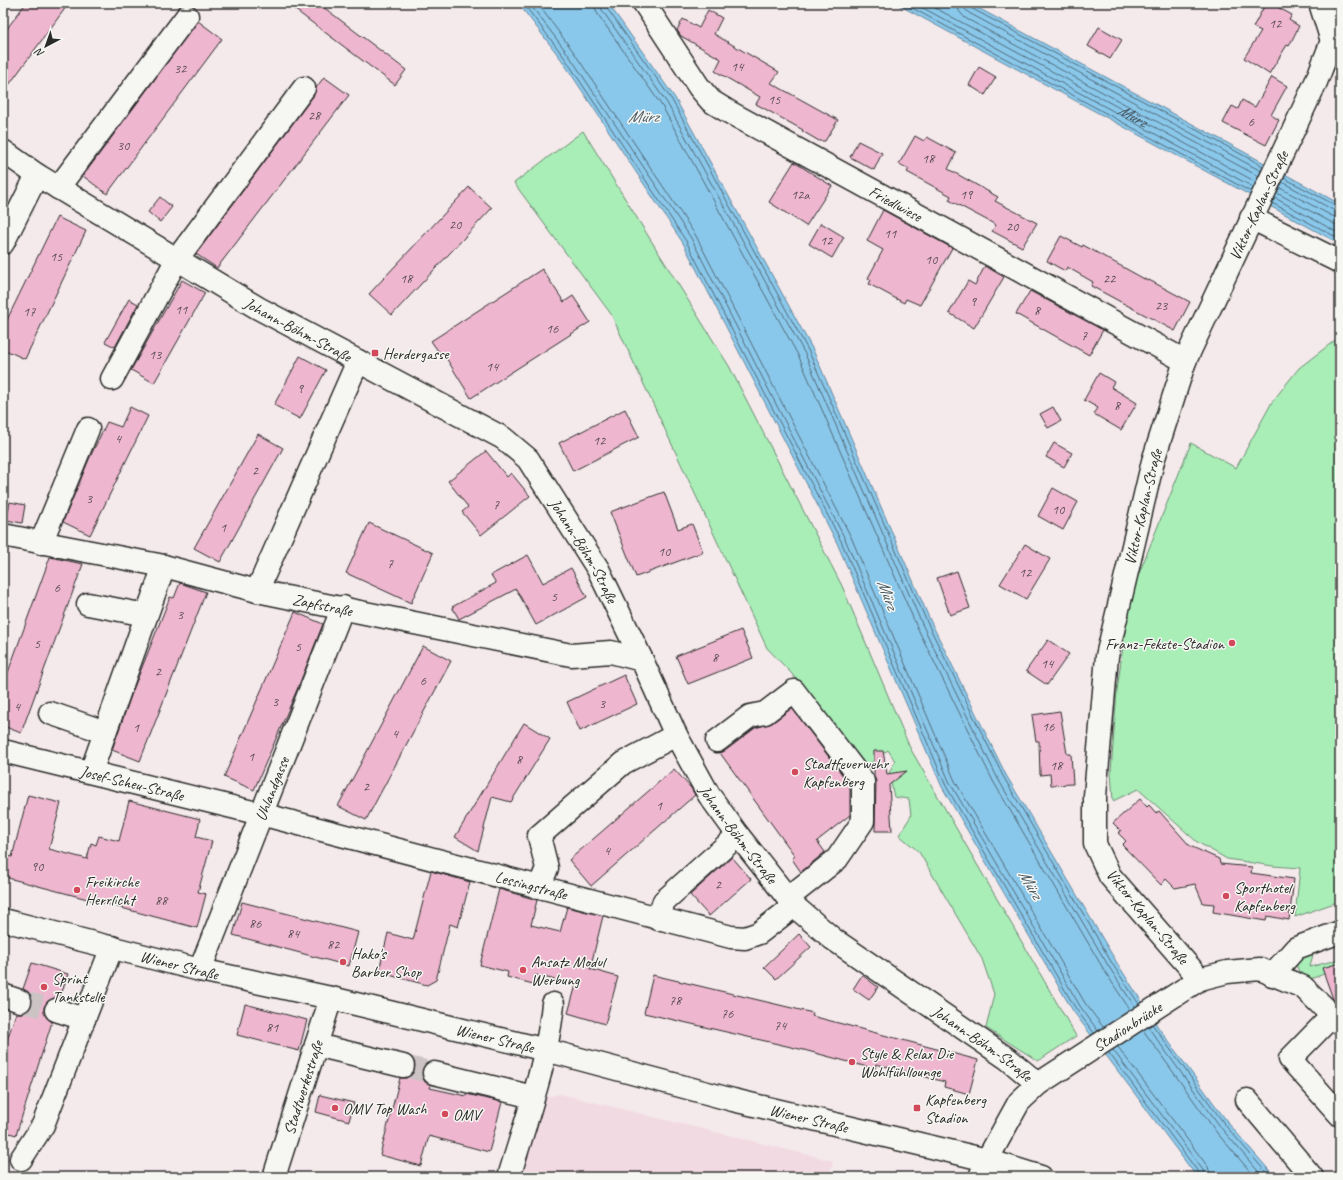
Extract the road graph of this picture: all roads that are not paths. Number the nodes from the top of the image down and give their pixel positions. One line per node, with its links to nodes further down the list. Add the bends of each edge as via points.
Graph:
1 (644, 3): 14 (street, Friedlwiese, via 699,87 711,101)
2 (1320, 3): 4 (street)
3 (187, 16): 8 (street)
4 (1336, 38): 9 (street, Viktor-Kaplan-Straße)
5 (304, 88): 11 (street)
6 (3, 151): 7 (street, Johann-Böhm-Straße)
7 (37, 175): 8 (street, Johann-Böhm-Straße); 10 (street)
8 (58, 188): 11 (street, Johann-Böhm-Straße)
9 (1251, 218): 12 (street); 14 (street, Viktor-Kaplan-Straße)
10 (3, 243)
11 (177, 259): 13 (street, Johann-Böhm-Straße, via 258,308); 15 (street)
12 (1340, 262)
13 (358, 361): 20 (street); 24 (street, Johann-Böhm-Straße, via 503,438 528,459 598,569)
14 (1185, 361): 41 (street, Viktor-Kaplan-Straße, via 1153,462 1107,656 1095,796 1095,844 1110,876)
15 (112, 380)
16 (88, 429): 18 (street)
17 (3, 535): 18 (street, Zapfstraße)
18 (41, 543): 19 (street, Zapfstraße)
19 (164, 566): 20 (street, Zapfstraße); 23 (street)
20 (257, 591): 22 (street, Zapfstraße)
21 (88, 604): 23 (street)
22 (343, 607): 24 (street, Zapfstraße, via 571,655 611,652); 31 (street, Uhlandgasse)
23 (146, 615): 26 (street)
24 (642, 660): 27 (street, Johann-Böhm-Straße)
25 (50, 713): 26 (street)
26 (105, 732): 30 (street)
27 (676, 735): 32 (street, Johann-Böhm-Straße, via 709,795); 33 (street, via 623,763 539,836 547,868)
28 (717, 741): 34 (street, Lessingstraße, via 750,716 765,713 794,691 863,781 863,821 837,859)
29 (3, 750): 30 (street, Josef-Scheu-Straße)
30 (91, 772): 31 (street, Josef-Scheu-Straße)
31 (261, 814): 33 (street, Lessingstraße); 39 (street, Uhlandgasse)
32 (738, 835): 34 (street, Johann-Böhm-Straße); 35 (street, via 664,901)
33 (539, 888): 35 (street, Lessingstraße)
34 (791, 902): 35 (street, Lessingstraße, via 759,933 745,938 731,937); 51 (street, Johann-Böhm-Straße, via 833,939 1008,1060)
35 (658, 919)
36 (3, 920): 38 (street, Wiener Straße)
37 (1340, 932): 40 (street, via 1296,948)
38 (112, 947): 39 (street, Wiener Straße); 45 (street)
39 (200, 970): 42 (street, Wiener Straße)
40 (1272, 975): 41 (street, Stadionbrücke, via 1260,969 1228,972); 46 (street, Stadionbrücke, via 1303,987)
41 (1200, 979): 51 (street, Stadionbrücke)
42 (331, 998): 47 (street, Stadtwerkestraße); 48 (street, Wiener Straße)
43 (553, 1004): 48 (street)
44 (56, 1010): 45 (street)
45 (84, 1019): 55 (street, via 43,1125)
46 (1336, 1019): 54 (street, via 1290,1059)
47 (324, 1047): 49 (street); 57 (street, Stadtwerkestraße)
48 (546, 1050): 52 (street); 56 (street, Wiener Straße)
49 (403, 1066)
50 (434, 1074): 52 (street)
51 (1038, 1084): 56 (street, via 1019,1102)
52 (533, 1097): 58 (street)
53 (1247, 1100): 60 (street)
54 (1340, 1115)
55 (21, 1159)
56 (983, 1168): 59 (street, Wiener Straße)
57 (274, 1177)
58 (510, 1177)
59 (1041, 1177)
60 (1312, 1177)

